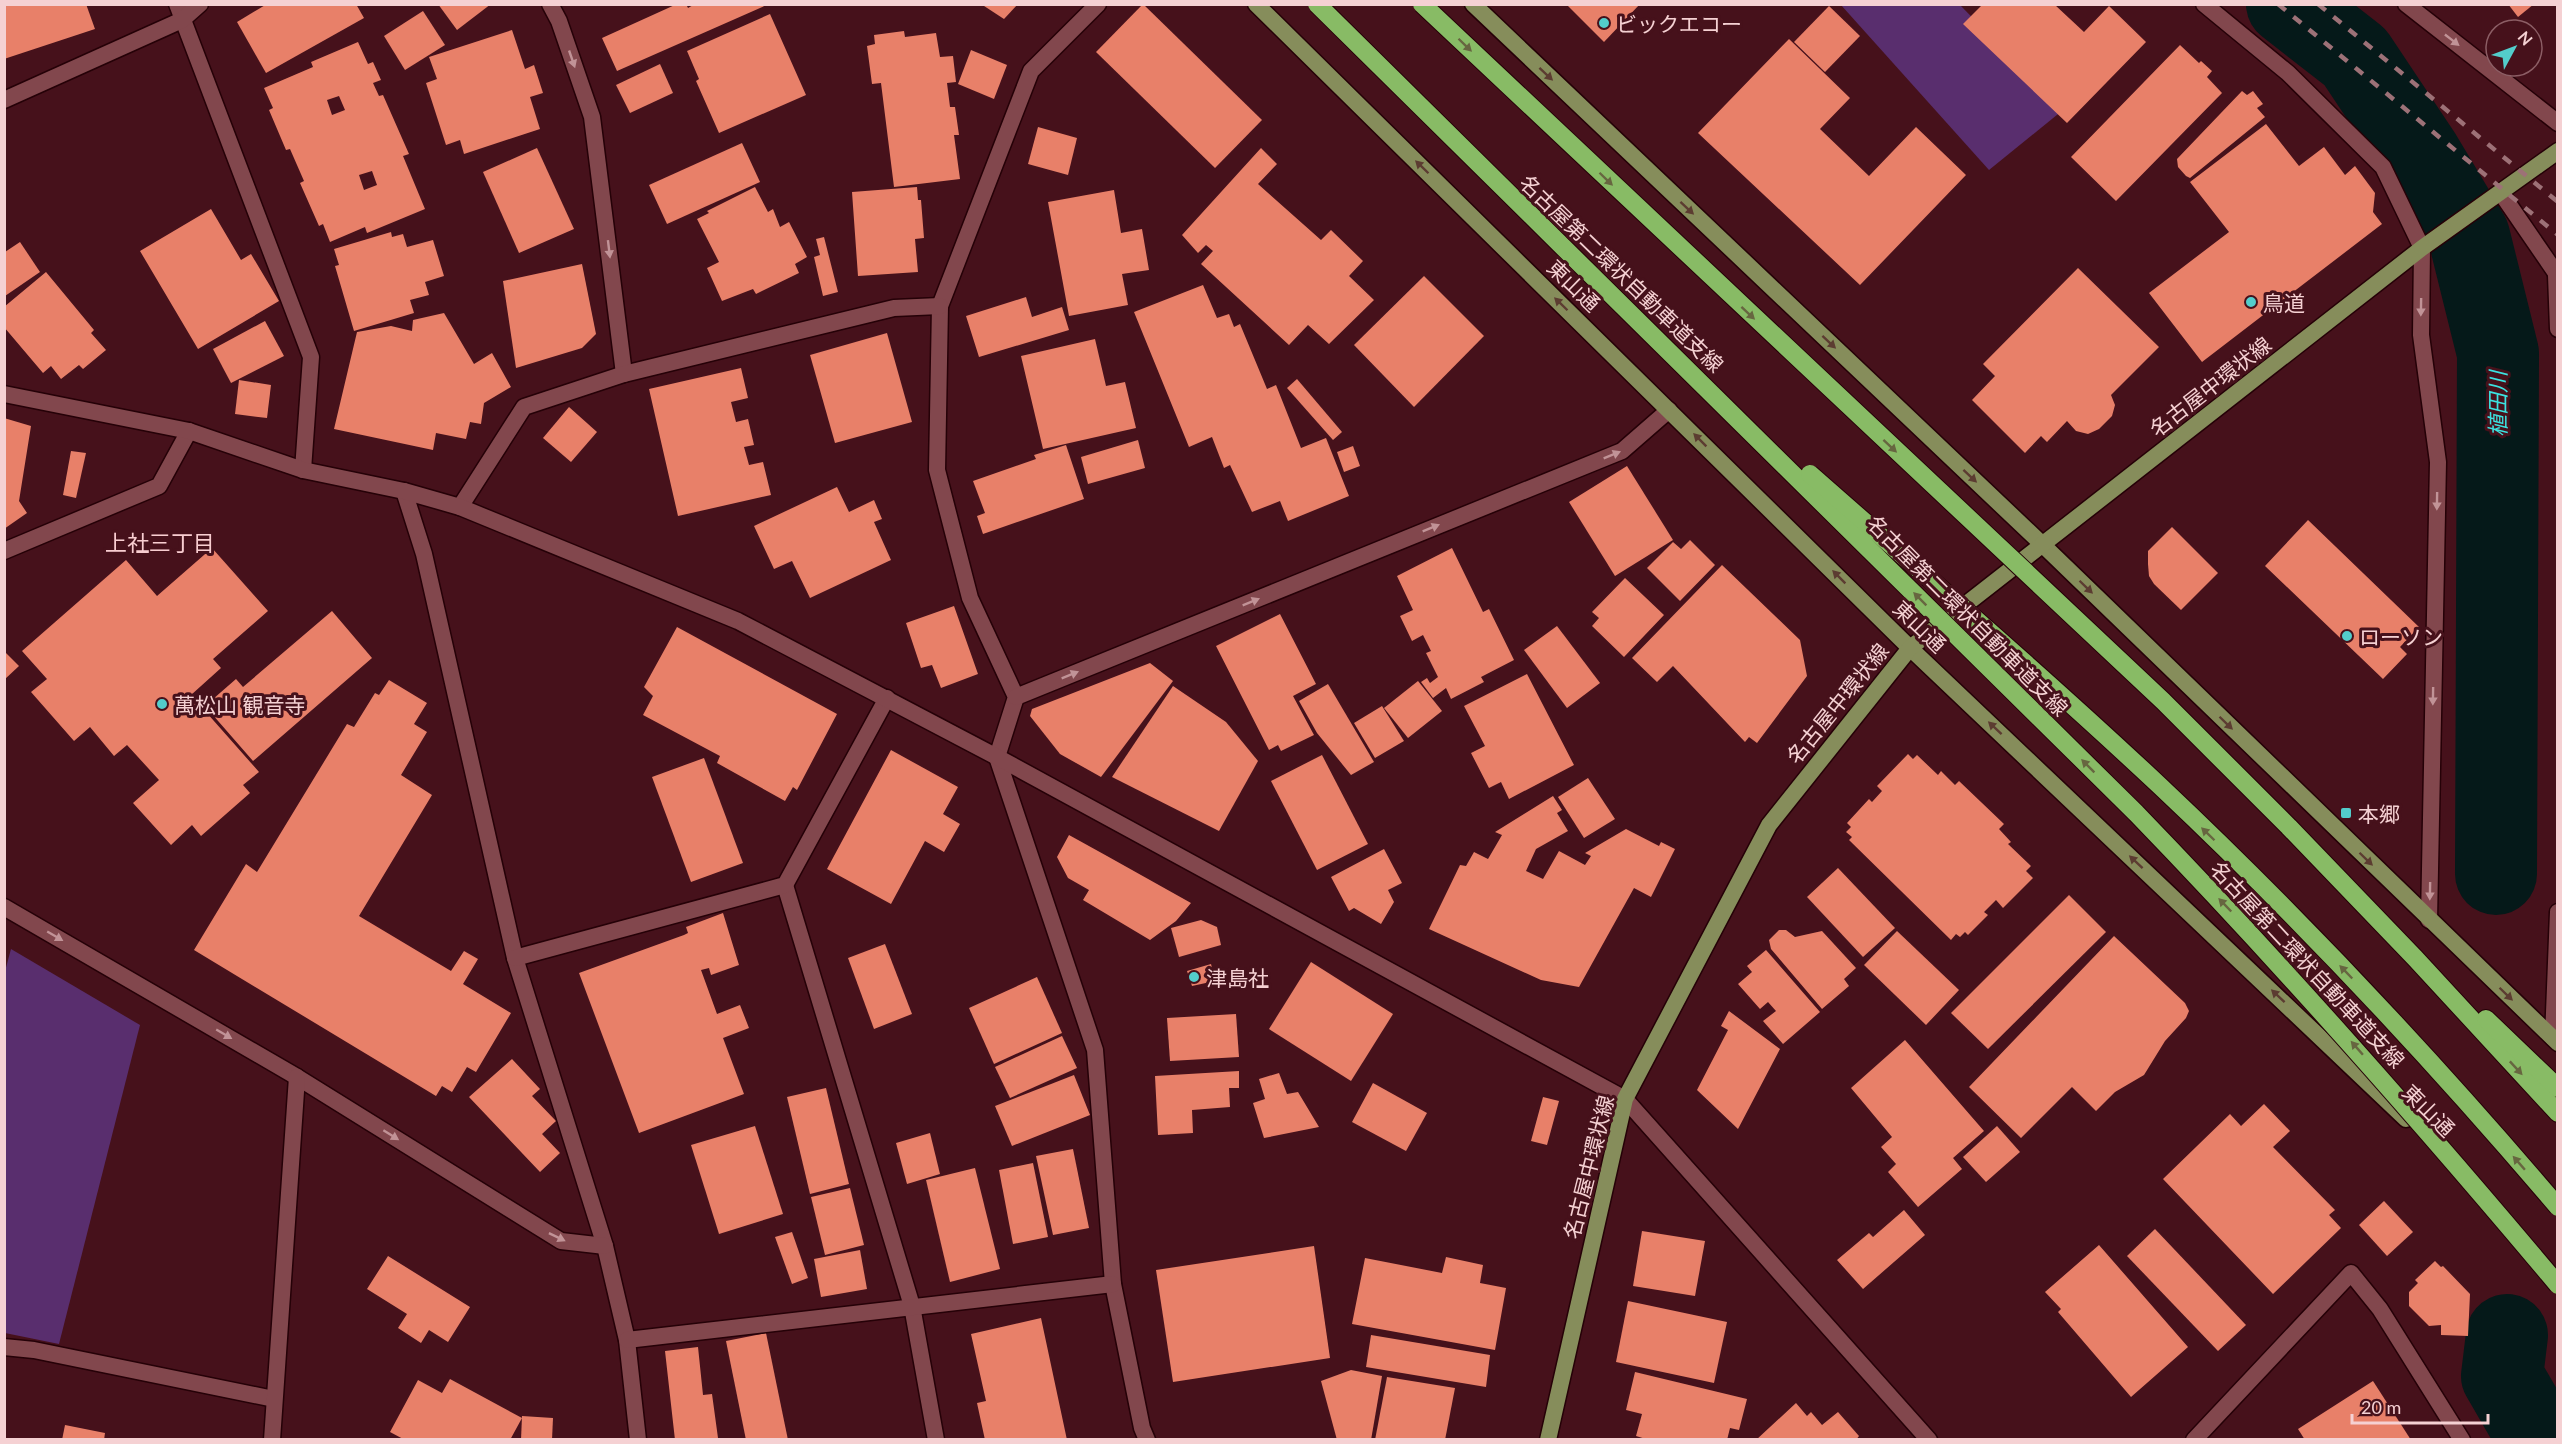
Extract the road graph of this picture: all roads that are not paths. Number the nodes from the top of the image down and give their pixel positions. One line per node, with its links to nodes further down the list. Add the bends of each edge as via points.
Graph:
1 (200, 4): 10 (street)
2 (550, 4): 20 (street, one-way to 20, via 592,117)
3 (1098, 4): 17 (street, via 1031,71)
4 (1256, 4): 22 (main road, 東山通, one-way to 4)
5 (1317, 4): 19 (highway, 名古屋第二環状自動車道支線, bridge)
6 (1422, 4): 33 (highway, one-way to 33, bridge, via 2163,701)
7 (1473, 4): 27 (main road, one-way to 27)
8 (2204, 4): 15 (street, via 2288,73 2383,168)
9 (2406, 4): 12 (street, one-way to 12)
10 (179, 12): 11 (street); 24 (street, via 311,357)
11 (4, 100)
12 (2558, 123)
13 (2558, 151): 14 (main road, 名古屋中環状線)
14 (2501, 193): 15 (main road, 名古屋中環状線); 16 (street)
15 (2422, 248): 27 (main road, 名古屋中環状線); 37 (street, one-way to 37, via 2421,335 2438,462)
16 (2557, 275): 18 (street)
17 (940, 306): 20 (street, via 894,308); 30 (street, via 937,470 970,598)
18 (2558, 329)
19 (1671, 352): 44 (highway, one-way to 19, bridge, via 2357,983 2161,787); 48 (highway, 名古屋第二環状自動車道支線, one-way to 19, bridge, via 2441,1146 2242,922)
20 (624, 374): 26 (street, via 524,406)
21 (4, 394): 23 (street)
22 (1669, 410): 29 (main road, 東山通, one-way to 22); 30 (street, one-way to 22, via 1622,451)
23 (189, 431): 24 (street); 28 (street, via 159,486)
24 (303, 470): 25 (street)
25 (404, 491): 26 (street); 38 (street, via 424,554)
26 (460, 507): 31 (street, via 738,621)
27 (2044, 546): 29 (main road, 名古屋中環状線); 37 (main road, one-way to 37)
28 (4, 551)
29 (1910, 648): 42 (main road, 名古屋中環状線, via 1769,825); 46 (main road, 東山通, one-way to 29, via 2374,1087)
30 (1016, 697): 32 (street)
31 (887, 698): 32 (street); 34 (street)
32 (998, 757): 42 (street); 47 (street, via 1095,1050)
33 (2289, 827): 41 (highway); 43 (highway, one-way to 43)
34 (786, 885): 38 (street); 49 (street)
35 (4, 907): 40 (street, one-way to 40)
36 (2558, 912): 39 (street)
37 (2429, 920): 39 (main road, one-way to 39)
38 (515, 958): 45 (street)
39 (2555, 1040)
40 (297, 1077): 45 (street, one-way to 45, via 561,1241); 52 (street)
41 (2558, 1088)
42 (1625, 1099): 57 (main road, 名古屋中環状線); 58 (street)
43 (2558, 1113)
44 (2558, 1207)
45 (605, 1246): 50 (street)
46 (2554, 1271)
47 (1113, 1284): 49 (street); 56 (street)
48 (2558, 1285)
49 (912, 1306): 50 (street); 55 (street)
50 (627, 1340): 54 (street)
51 (4, 1347): 52 (street)
52 (274, 1399): 53 (street)
53 (272, 1440)
54 (638, 1440)
55 (936, 1440)
56 (1146, 1440)
57 (1548, 1440)
58 (1929, 1440)
59 (2194, 1440): 60 (street, via 2351,1273 2380,1309)
60 (2462, 1440)

